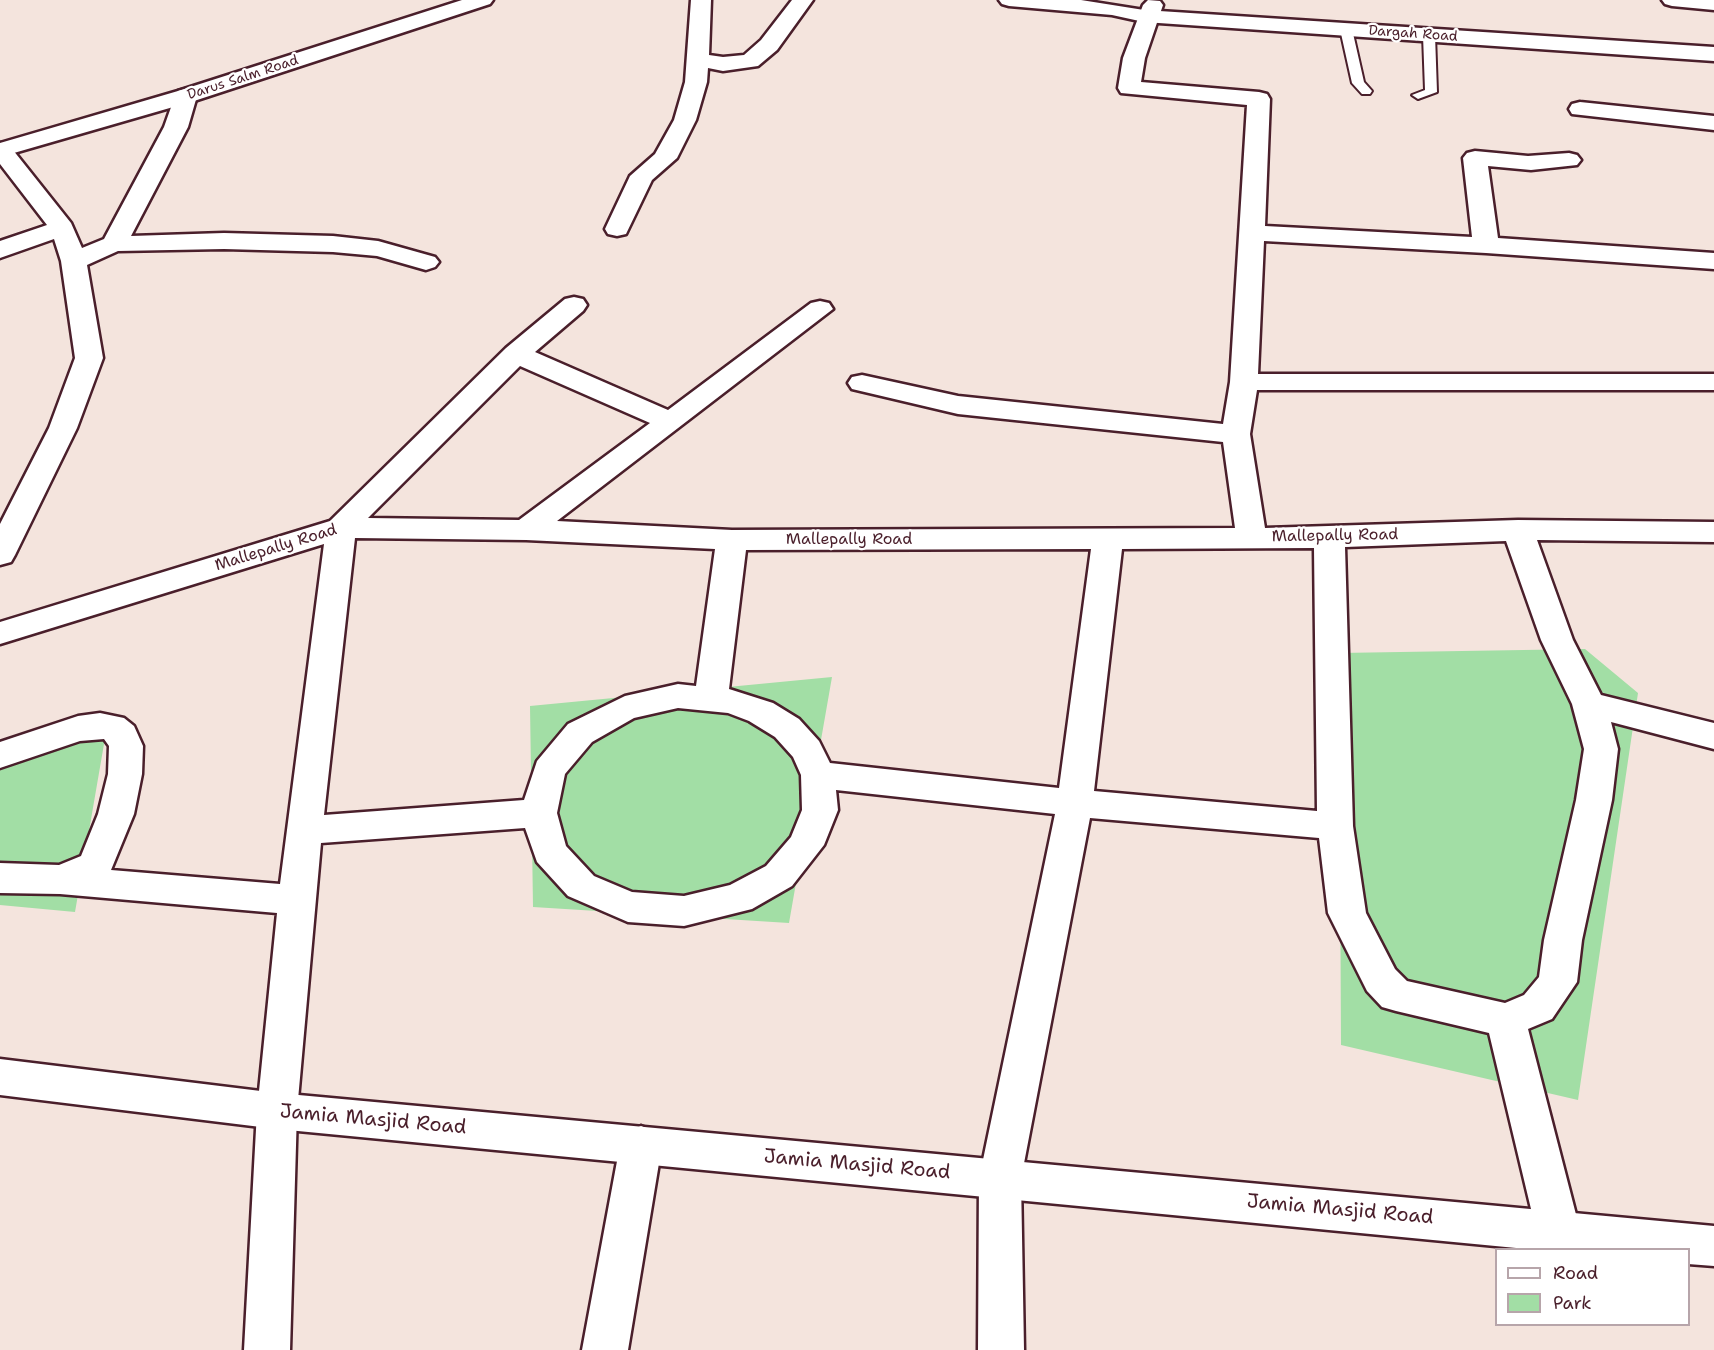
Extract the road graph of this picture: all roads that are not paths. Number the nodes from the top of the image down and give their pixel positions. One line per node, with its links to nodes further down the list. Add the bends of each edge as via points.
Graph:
1 (483, 0): 15 (street, Darus Salm Road)
2 (700, 0): 12 (street)
3 (803, 0): 12 (street, via 769,45 750,61 723,64)
4 (1009, 0): 7 (street, Dargah Road, via 1112,9)
5 (1685, 1): 6 (street)
6 (1714, 4)
7 (1146, 7): 8 (street, Dargah Road); 10 (street, Dargah Road); 22 (street, via 1130,88 1259,99)
8 (1346, 30): 9 (street, Dargah Road); 13 (lane, via 1358,83)
9 (1430, 35): 11 (street, Dargah Road); 14 (lane, via 1431,92)
10 (1714, 41)
11 (1714, 54)
12 (697, 60): 21 (street, via 696,82 685,120 665,158 642,176)
13 (1366, 91)
14 (1418, 95)
15 (186, 96): 18 (street, Darus Salm Road); 23 (street, via 176,127)
16 (1580, 109): 17 (street)
17 (1714, 123)
18 (0, 150): 20 (street)
19 (1569, 160): 24 (street, via 1530,163 1475,158)
20 (62, 228): 25 (street); 26 (street)
21 (617, 229)
22 (1253, 233): 24 (street); 32 (street)
23 (114, 244): 26 (street); 28 (street, via 333,244 378,249)
24 (1486, 245): 27 (street)
25 (0, 250)
26 (74, 261): 45 (street, via 89,358 63,428)
27 (1714, 261)
28 (426, 262)
29 (574, 305): 31 (street)
30 (820, 309): 35 (street)
31 (516, 354): 35 (street); 37 (street)
32 (1244, 382): 33 (street); 36 (street)
33 (1714, 382)
34 (862, 383): 36 (street, via 958,405)
35 (670, 422): 38 (street)
36 (1236, 434): 41 (street)
37 (341, 528): 38 (street, Mallepally Road); 46 (street, Mallepally Road); 55 (street)
38 (526, 530): 44 (street, Mallepally Road)
39 (1518, 530): 40 (street, Mallepally Road); 42 (street, Mallepally Road); 48 (street, via 1557,640)
40 (1714, 532)
41 (1251, 537): 42 (street, Mallepally Road); 43 (street, Mallepally Road)
42 (1329, 538): 54 (street)
43 (1108, 539): 44 (street, Mallepally Road); 52 (street)
44 (732, 540): 47 (street)
45 (0, 555)
46 (0, 633)
47 (711, 700): 51 (street, via 731,701 761,712 787,728 807,750); 53 (street, via 678,696 625,708 580,733 549,770)
48 (1589, 704): 49 (street); 59 (street, via 1600,749 1594,800 1563,940 1558,982 1538,1007)
49 (1714, 736)
50 (0, 755): 57 (street, via 78,729 112,727 122,735 126,746 125,774 116,814 95,865)
51 (818, 775): 52 (street); 53 (street, via 820,810 806,845 779,876 739,898 684,911 628,907 581,886 550,852)
52 (1075, 803): 54 (street); 63 (street)
53 (539, 813): 55 (street)
54 (1335, 826): 59 (street, via 1347,913 1381,980 1396,994)
55 (304, 830): 58 (street)
56 (0, 878): 57 (street)
57 (59, 880): 58 (street)
58 (297, 900): 61 (street)
59 (1506, 1020): 64 (street)
60 (0, 1077): 61 (street, Jamia Masjid Road)
61 (277, 1111): 62 (street, Jamia Masjid Road); 66 (street)
62 (640, 1145): 63 (street, Jamia Masjid Road); 67 (street)
63 (1000, 1179): 64 (street, Jamia Masjid Road); 68 (street)
64 (1558, 1230): 65 (street, Jamia Masjid Road)
65 (1714, 1246)
66 (267, 1350)
67 (605, 1350)
68 (1001, 1350)

